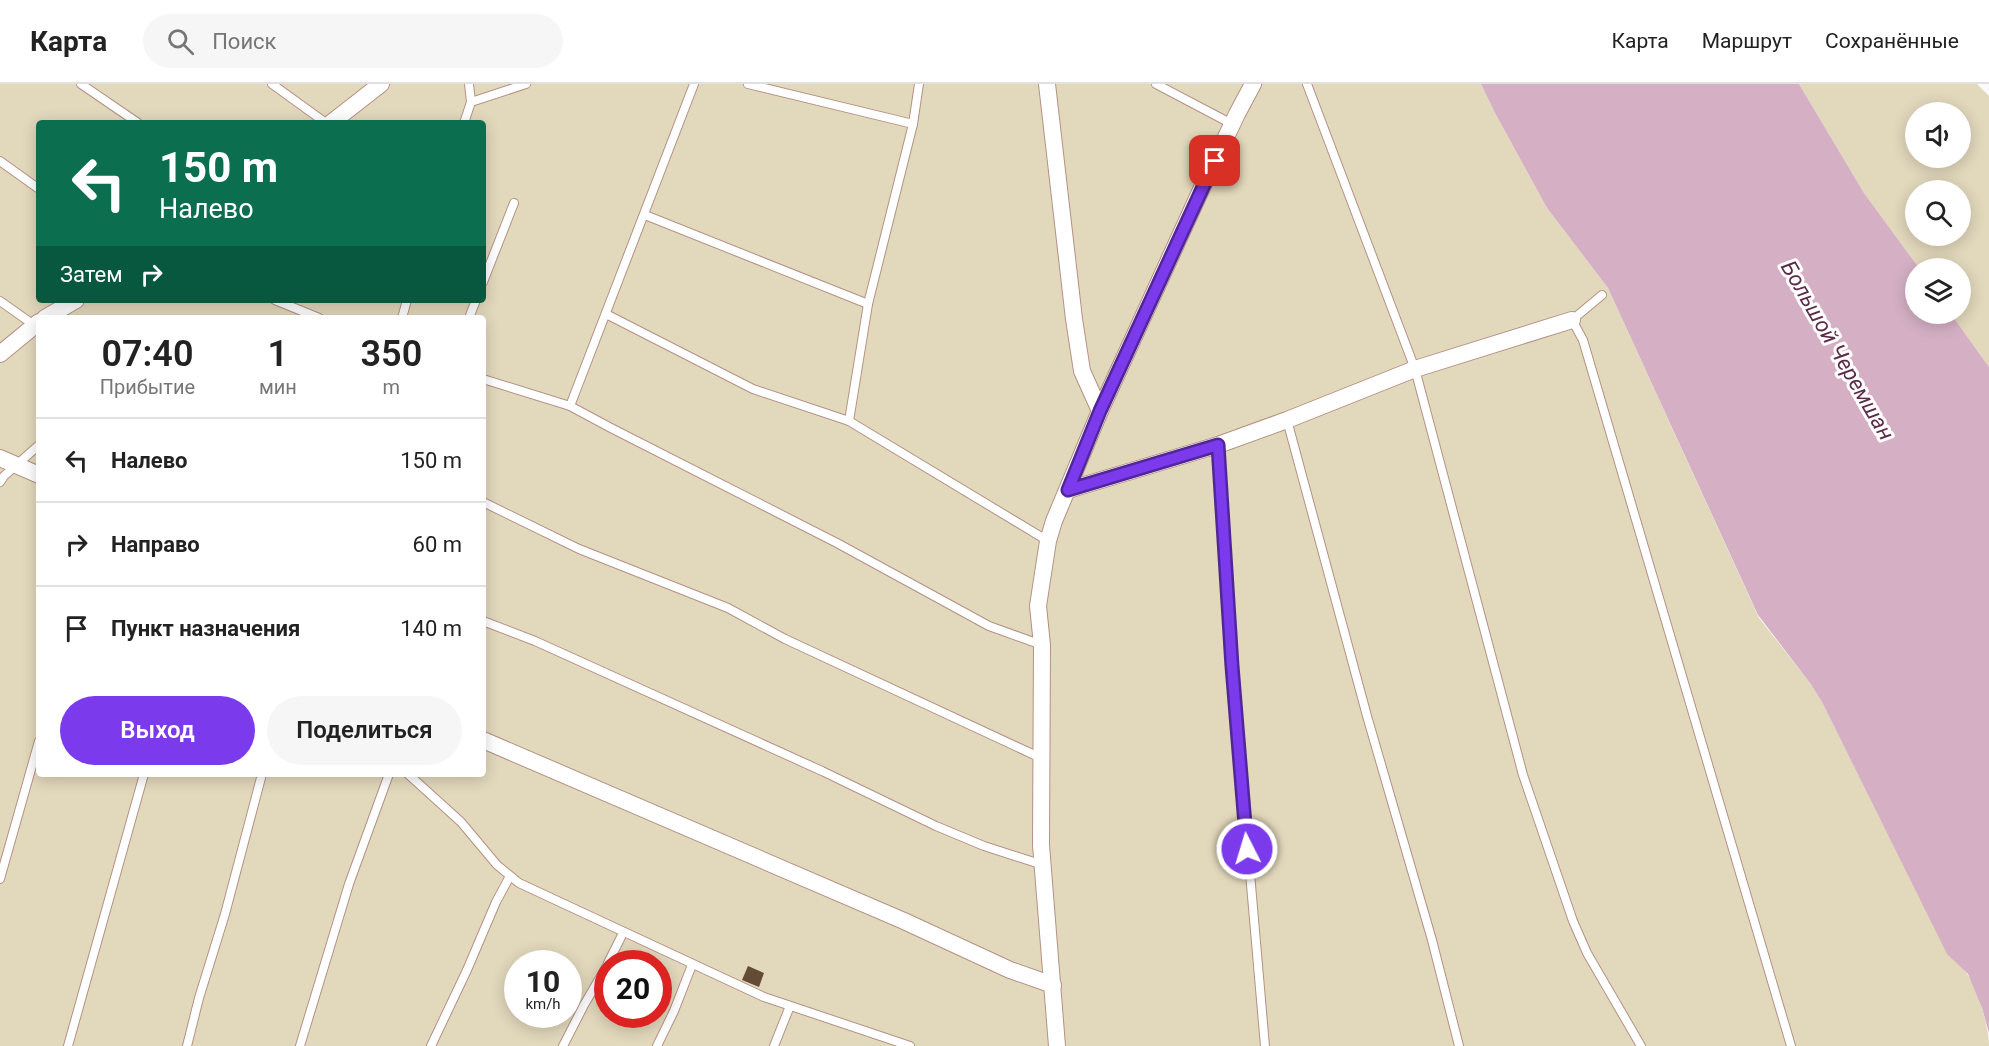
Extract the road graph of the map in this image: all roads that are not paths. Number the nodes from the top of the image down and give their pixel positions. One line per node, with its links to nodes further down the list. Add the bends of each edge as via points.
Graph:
1 (81, 84): 14 (lane)
2 (272, 84): 15 (lane)
3 (381, 84): 16 (street)
4 (469, 84): 13 (lane)
5 (526, 84): 13 (lane)
6 (694, 84): 23 (lane)
7 (748, 84): 18 (lane)
8 (919, 84): 18 (lane)
9 (1047, 84): 40 (street, via 1082,371)
10 (1156, 84): 19 (lane)
11 (1253, 84): 19 (street)
12 (1307, 84): 37 (lane)
13 (471, 102): 17 (lane)
14 (134, 120)
15 (322, 120)
16 (335, 120)
17 (465, 120)
18 (913, 124): 29 (lane)
19 (1232, 124): 40 (street)
20 (0, 161): 21 (lane)
21 (36, 187)
22 (514, 203): 24 (lane)
23 (645, 214): 29 (lane); 30 (lane)
24 (486, 274)
25 (1602, 295): 34 (lane)
26 (0, 301): 33 (lane)
27 (71, 303): 31 (street)
28 (282, 303): 32 (lane)
29 (868, 304): 42 (lane)
30 (606, 314): 39 (lane); 42 (lane, via 753,389)
31 (50, 315)
32 (312, 315)
33 (36, 319)
34 (1572, 320): 37 (street); 82 (lane, via 1583,340)
35 (36, 324): 36 (street)
36 (0, 354)
37 (1415, 369): 41 (street); 81 (lane, via 1523,775 1587,953)
38 (486, 380): 39 (lane)
39 (570, 406): 53 (lane, via 989,626)
40 (1100, 411): 49 (street)
41 (1287, 420): 43 (street); 80 (lane)
42 (849, 421): 51 (lane)
43 (1218, 445): 49 (street); 79 (lane, via 1232,666)
44 (36, 448): 46 (lane)
45 (0, 459): 46 (street)
46 (16, 465): 47 (street); 48 (lane)
47 (36, 474)
48 (0, 482)
49 (1068, 490): 51 (street)
50 (486, 503): 56 (lane, via 579,549 728,608 926,707)
51 (1048, 541): 53 (street, via 1038,606)
52 (486, 622): 61 (lane, via 956,834)
53 (1042, 645): 56 (street)
54 (486, 741): 67 (street, via 1010,970)
55 (36, 752): 63 (lane)
56 (1042, 759): 61 (street)
57 (143, 777): 70 (lane)
58 (261, 777): 71 (lane)
59 (388, 777): 72 (lane, via 349,884)
60 (411, 777): 62 (lane, via 462,822)
61 (1043, 865): 67 (street)
62 (510, 876): 64 (lane); 73 (lane)
63 (0, 879)
64 (623, 933): 65 (lane); 66 (lane)
65 (614, 950)
66 (692, 965): 69 (lane); 75 (lane)
67 (1053, 985): 78 (street)
68 (594, 989): 74 (lane)
69 (790, 1006): 76 (lane); 77 (lane)
70 (68, 1046)
71 (187, 1046)
72 (300, 1046)
73 (431, 1046)
74 (564, 1046)
75 (657, 1046)
76 (774, 1046)
77 (910, 1046)
78 (1057, 1046)
79 (1265, 1046)
80 (1459, 1046)
81 (1641, 1046)
82 (1791, 1046)

